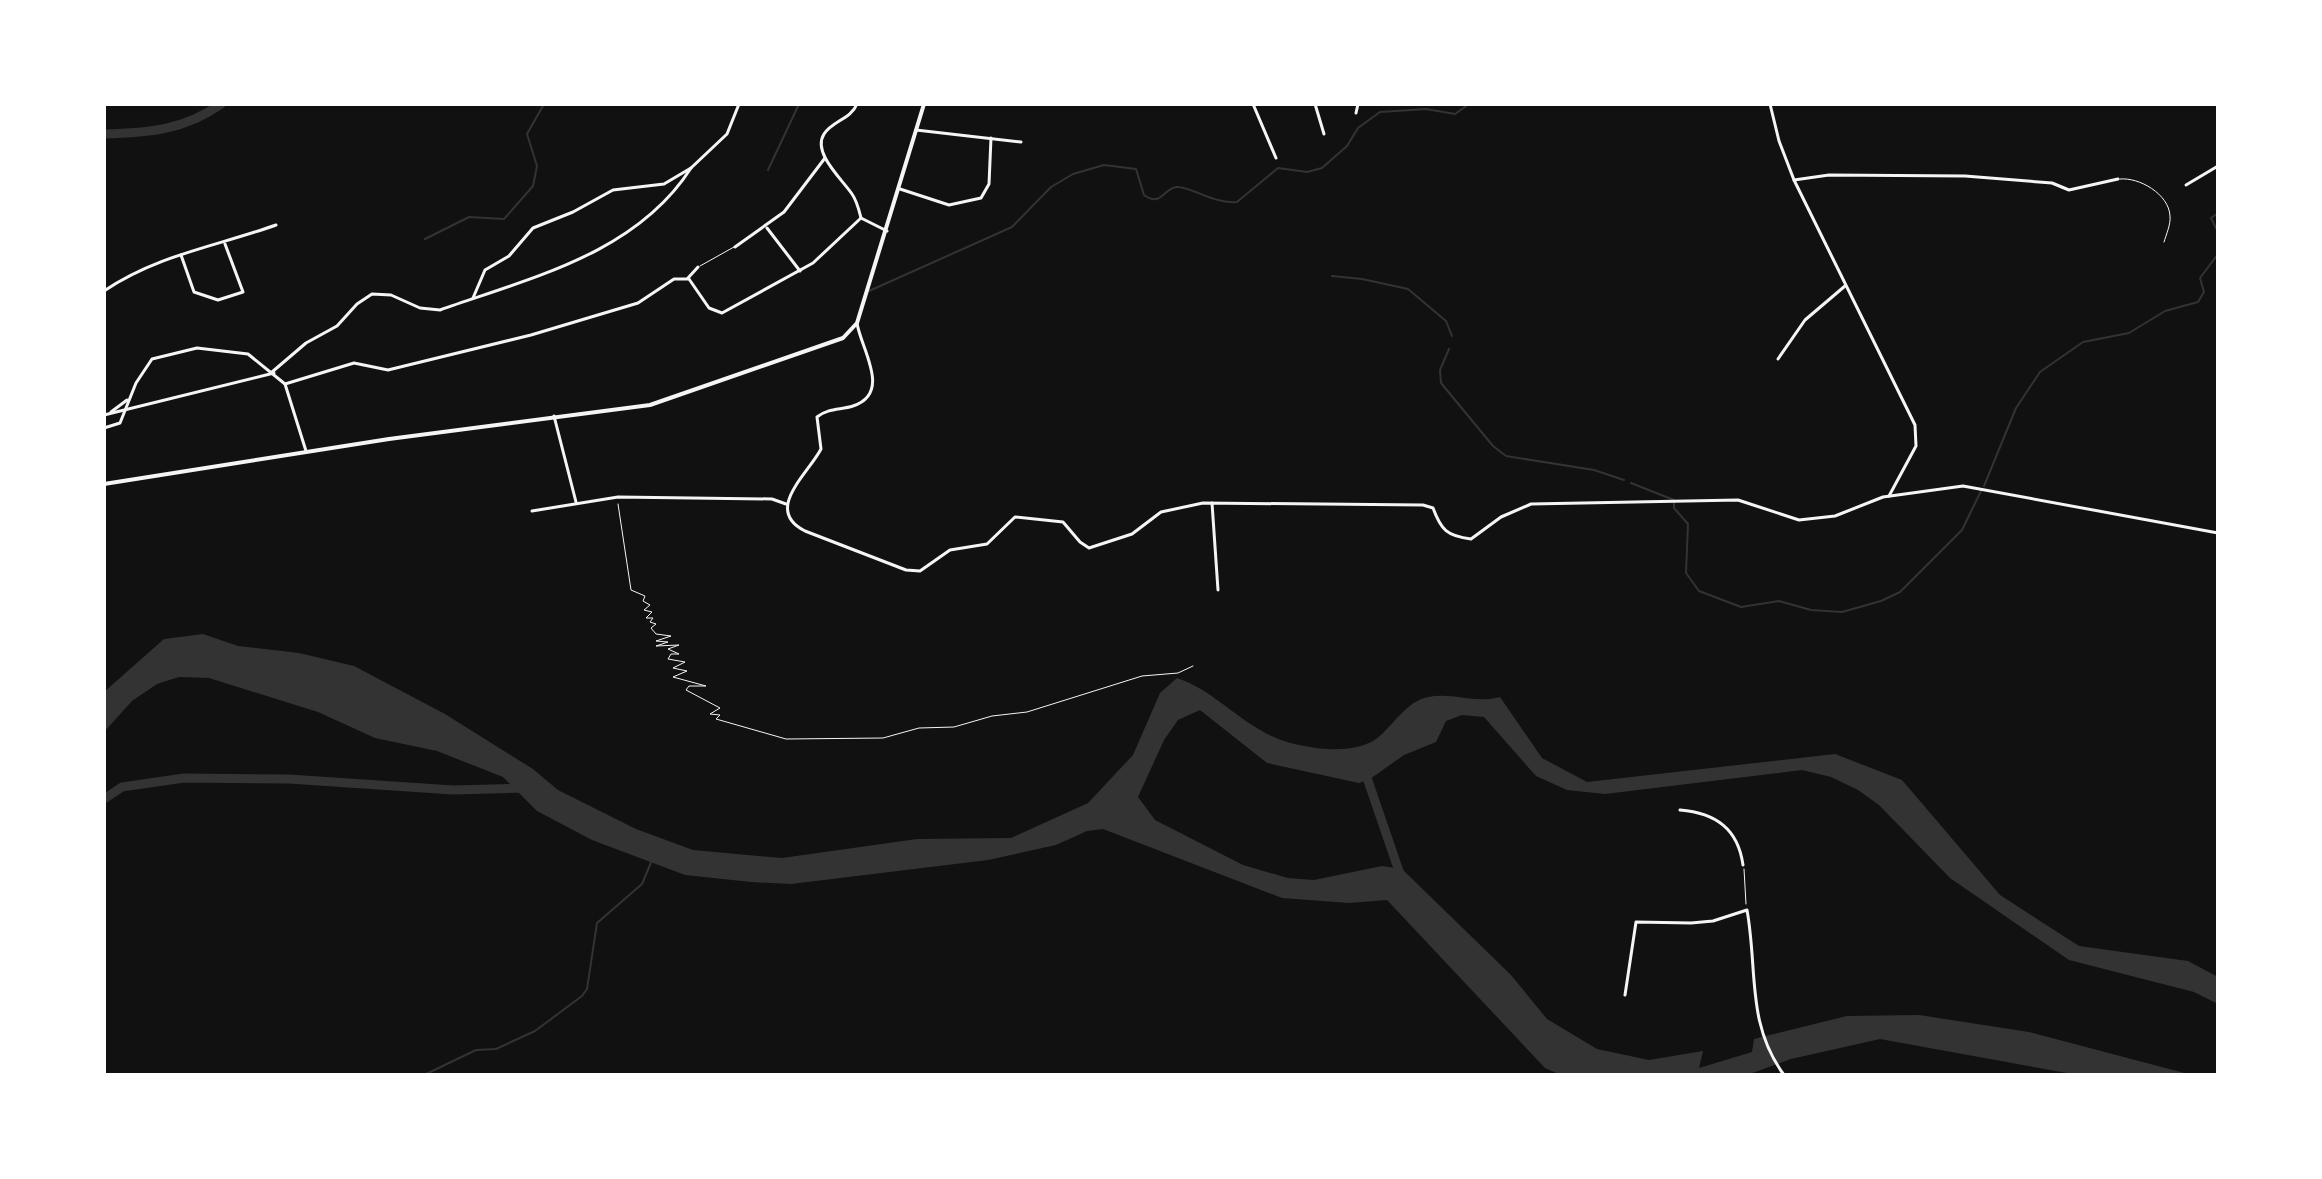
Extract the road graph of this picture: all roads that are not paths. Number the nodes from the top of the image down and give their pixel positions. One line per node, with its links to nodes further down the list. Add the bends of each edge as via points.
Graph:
1 (739, 104): 16 (street, via 714,149)
2 (857, 104): 13 (street, via 825,133 821,142)
3 (924, 104): 9 (street)
4 (1253, 104): 14 (street)
5 (1315, 104): 10 (street)
6 (1358, 104): 8 (street)
7 (1770, 104): 18 (street)
8 (1356, 113)
9 (916, 130): 11 (street); 20 (street)
10 (1324, 134)
11 (991, 138): 12 (street); 20 (street, via 989,184 981,198 949,205)
12 (1021, 142)
13 (826, 157): 21 (street, via 855,198); 23 (street)
14 (1276, 158)
15 (2218, 166): 19 (street)
16 (691, 168): 34 (street, via 668,201 616,241); 34 (street, via 664,184 613,190 533,228 509,256 485,270)
17 (2118, 179): 18 (street, via 2069,190 2052,183 1965,176 1829,175); 25 (lane, via 2130,177 2155,190 2167,204 2171,217)
18 (1794, 180): 32 (street)
19 (2186, 185)
20 (900, 189): 24 (street)
21 (861, 218): 24 (street); 30 (street)
22 (276, 225): 26 (street)
23 (767, 228): 27 (street); 30 (street)
24 (887, 231): 35 (street)
25 (2164, 242)
26 (225, 244): 28 (street, via 208,244); 28 (street, via 243,292 218,300 194,292)
27 (735, 247): 29 (lane)
28 (181, 255): 33 (street, via 131,273)
29 (698, 267): 31 (street)
30 (800, 271): 31 (street, via 722,313 709,308)
31 (688, 278): 38 (street, via 674,279 638,303 538,334 388,370 354,363)
32 (1846, 285): 36 (street, via 1805,320); 46 (street, via 1917,431 1916,446)
33 (104, 291)
34 (473, 298): 37 (street, via 428,310 391,295 372,294)
35 (857, 323): 42 (street, via 843,338 650,405); 49 (street, via 873,371 872,388 855,405 819,415 820,452)
36 (1778, 359)
37 (273, 372): 38 (street); 39 (street, via 244,353 183,349 152,359); 40 (street)
38 (285, 384): 44 (street)
39 (130, 397): 40 (street); 41 (street)
40 (125, 412): 41 (street); 43 (street, via 120,423)
41 (106, 415)
42 (554, 416): 44 (street); 47 (street)
43 (104, 428)
44 (306, 451): 45 (street)
45 (104, 484)
46 (1889, 496): 48 (street, via 1835,516 1799,520 1738,500 1531,504 1471,539 1444,532 1433,508 1423,505); 51 (street, via 1970,486)
47 (576, 502): 49 (street, via 578,506 618,497 772,499); 50 (street)
48 (1212, 503): 49 (street, via 1161,512 1132,534 1089,548 1063,522 1015,517 993,541 950,550 914,571 798,528); 52 (street)
49 (786, 504)
50 (532, 511)
51 (2218, 533)
52 (1218, 590)
53 (1680, 810): 54 (street, via 1703,812 1719,821 1738,841)
54 (1743, 865)
55 (1625, 995): 56 (street, via 1636,922 1713,921 1747,910 1757,1023 1769,1056)
56 (1782, 1073)

